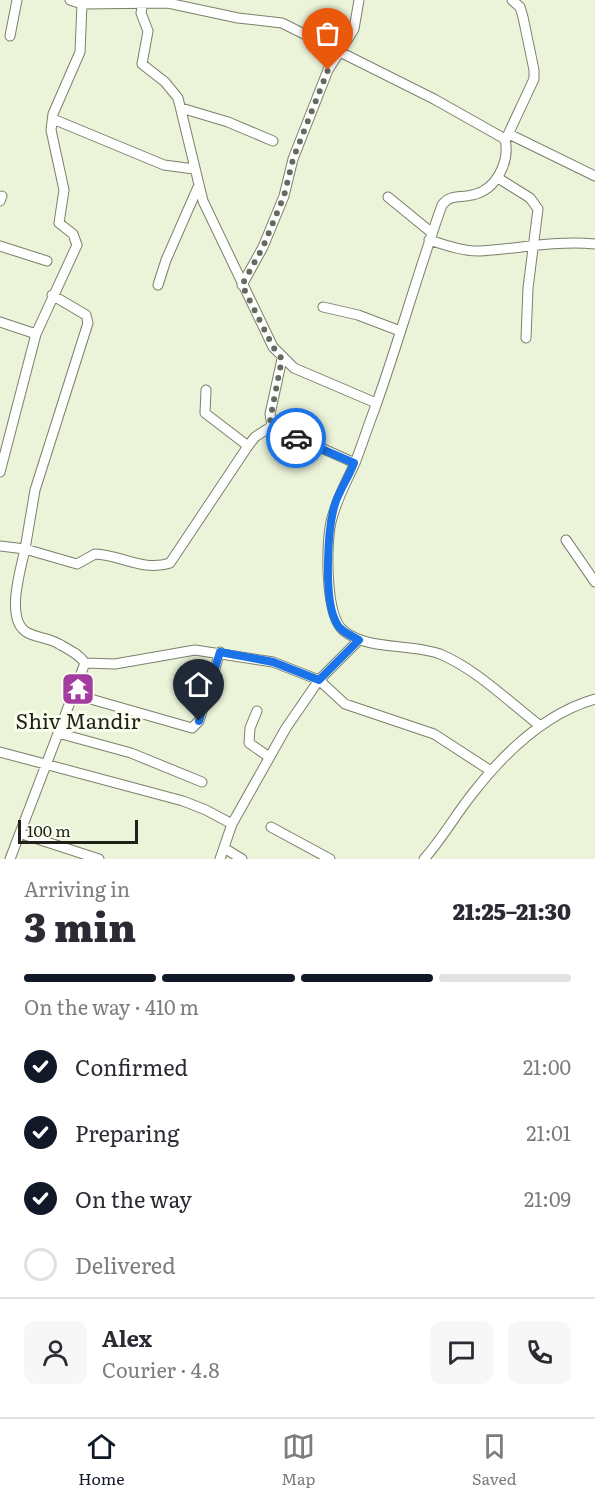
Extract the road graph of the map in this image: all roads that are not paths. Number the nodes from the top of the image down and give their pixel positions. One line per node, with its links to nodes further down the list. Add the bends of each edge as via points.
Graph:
1 (17, 0): 8 (street)
2 (70, 0): 7 (street)
3 (359, 0): 9 (street, via 354,29)
4 (512, 0): 12 (street, via 523,17 534,78)
5 (122, 1): 6 (street); 7 (street)
6 (143, 2): 9 (street, via 282,23); 10 (street, via 141,13 148,31 142,64 172,89)
7 (82, 3): 11 (street, via 80,52)
8 (10, 36)
9 (340, 51): 12 (street); 25 (street, via 308,120 276,216)
10 (181, 108): 13 (street); 14 (street)
11 (52, 119): 14 (street, via 164,165); 26 (street, via 64,190 59,223 73,234 77,245)
12 (507, 138): 15 (street); 16 (street)
13 (273, 141)
14 (194, 169): 17 (street)
15 (595, 176)
16 (498, 178): 19 (street, via 482,192 446,200); 20 (street, via 535,203)
17 (198, 187): 24 (street); 25 (street, via 214,230)
18 (388, 197): 19 (street)
19 (431, 237): 20 (street, via 459,249 478,251); 29 (street)
20 (536, 244): 21 (street); 31 (street, via 528,288)
21 (595, 244)
22 (0, 246): 23 (street)
23 (47, 261)
24 (158, 285)
25 (242, 285): 32 (street)
26 (52, 295): 30 (street); 41 (street, via 86,315 88,323 41,468)
27 (323, 307): 29 (street)
28 (0, 322): 30 (street)
29 (400, 331): 34 (street)
30 (36, 334): 38 (street)
31 (526, 338)
32 (282, 359): 34 (street, via 308,375); 35 (street, via 270,414)
33 (206, 390): 36 (street, via 205,413)
34 (376, 403): 37 (street)
35 (272, 426): 36 (street); 37 (street)
36 (248, 446): 41 (street, via 170,563 147,566 95,554 77,564)
37 (354, 463): 43 (street, via 336,500 329,550 335,620 342,630)
38 (0, 472)
39 (566, 540): 42 (street)
40 (0, 546): 41 (street)
41 (25, 549): 45 (street, via 16,600 18,622 28,633 55,641)
42 (595, 582)
43 (359, 640): 46 (street); 50 (street, via 441,655 468,670)
44 (220, 652): 45 (street, via 171,652 142,660); 46 (street, via 273,662); 47 (street, via 199,721 192,728)
45 (85, 663): 47 (street)
46 (319, 680): 53 (street); 55 (street, via 345,704 434,734)
47 (73, 694): 51 (street)
48 (595, 699): 50 (street, via 562,711)
49 (257, 711): 53 (street, via 249,743)
50 (539, 725): 55 (street)
51 (58, 733): 54 (street); 56 (street, via 131,753)
52 (0, 752): 54 (street)
53 (269, 757): 57 (street)
54 (46, 765): 57 (street, via 183,801); 59 (street)
55 (491, 771): 66 (street)
56 (202, 782)
57 (232, 824): 60 (street)
58 (271, 828): 65 (street)
59 (22, 834): 61 (street); 62 (street)
60 (224, 848): 63 (street); 64 (street)
61 (10, 859)
62 (99, 859)
63 (220, 859)
64 (242, 859)
65 (330, 859)
66 (424, 859)

